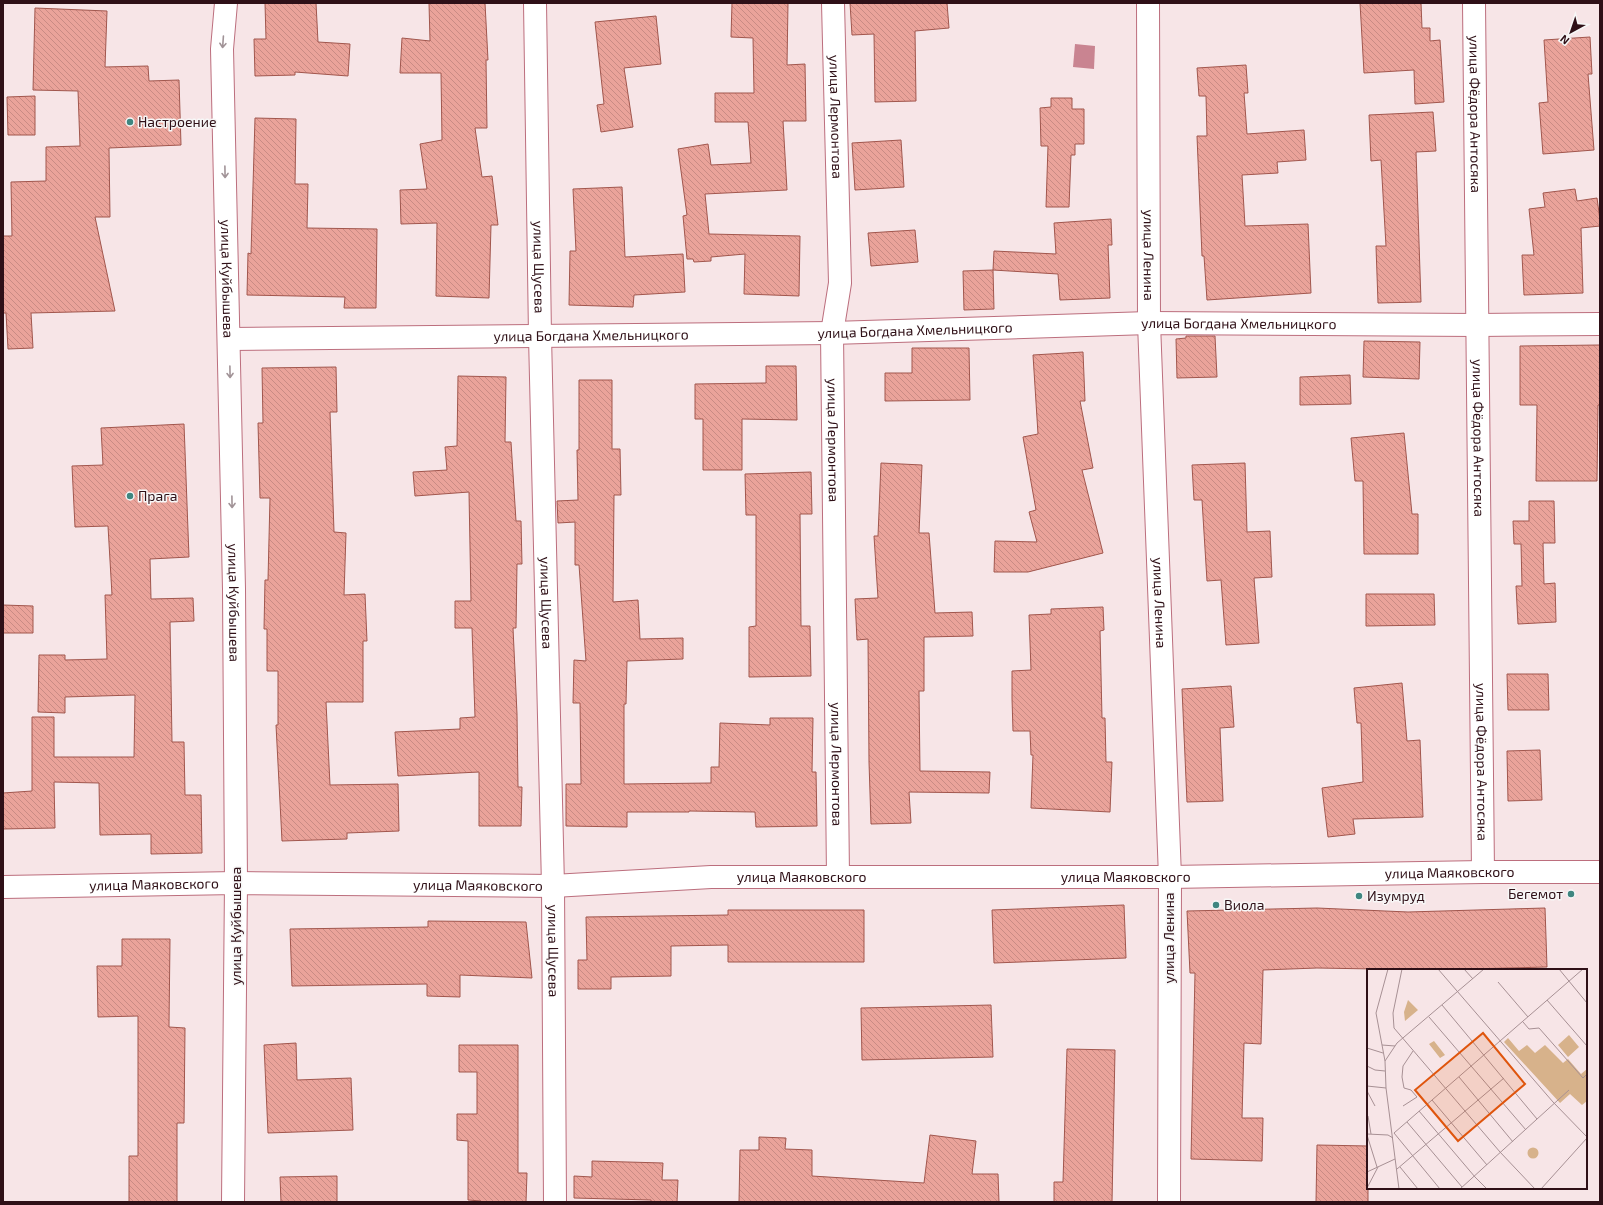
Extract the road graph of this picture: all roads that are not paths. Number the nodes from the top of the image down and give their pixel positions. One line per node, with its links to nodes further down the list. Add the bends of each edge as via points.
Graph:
1 (226, 3): 11 (street, улица Куйбышева, one-way to 11, via 222,49)
2 (535, 3): 10 (street, улица Щусева)
3 (833, 3): 9 (street, улица Лермонтова, via 840,283)
4 (1148, 3): 6 (street, улица Ленина)
5 (1474, 3): 8 (street, улица Фёдора Антосяка)
6 (1149, 323): 8 (street, улица Богдана Хмельницкого); 9 (street, улица Богдана Хмельницкого); 14 (street, улица Ленина)
7 (1600, 324): 8 (street, улица Богдана Хмельницкого)
8 (1478, 325): 12 (street, улица Фёдора Антосяка)
9 (832, 333): 10 (street, улица Богдана Хмельницкого); 15 (street, улица Лермонтова)
10 (540, 336): 11 (street, улица Богдана Хмельницкого); 17 (street, улица Щусева)
11 (229, 339): 16 (street, улица Куйбышева, one-way to 16)
12 (1483, 872): 13 (street, улица Маяковского); 14 (street, улица Маяковского)
13 (1600, 872)
14 (1170, 876): 15 (street, улица Маяковского); 21 (street, улица Ленина)
15 (838, 878): 17 (street, улица Маяковского, via 711,877)
16 (236, 883): 17 (street, улица Маяковского); 18 (street, улица Маяковского); 19 (street, улица Куйбышева)
17 (554, 886): 20 (street, улица Щусева)
18 (3, 887)
19 (233, 1202)
20 (556, 1202)
21 (1169, 1202)

